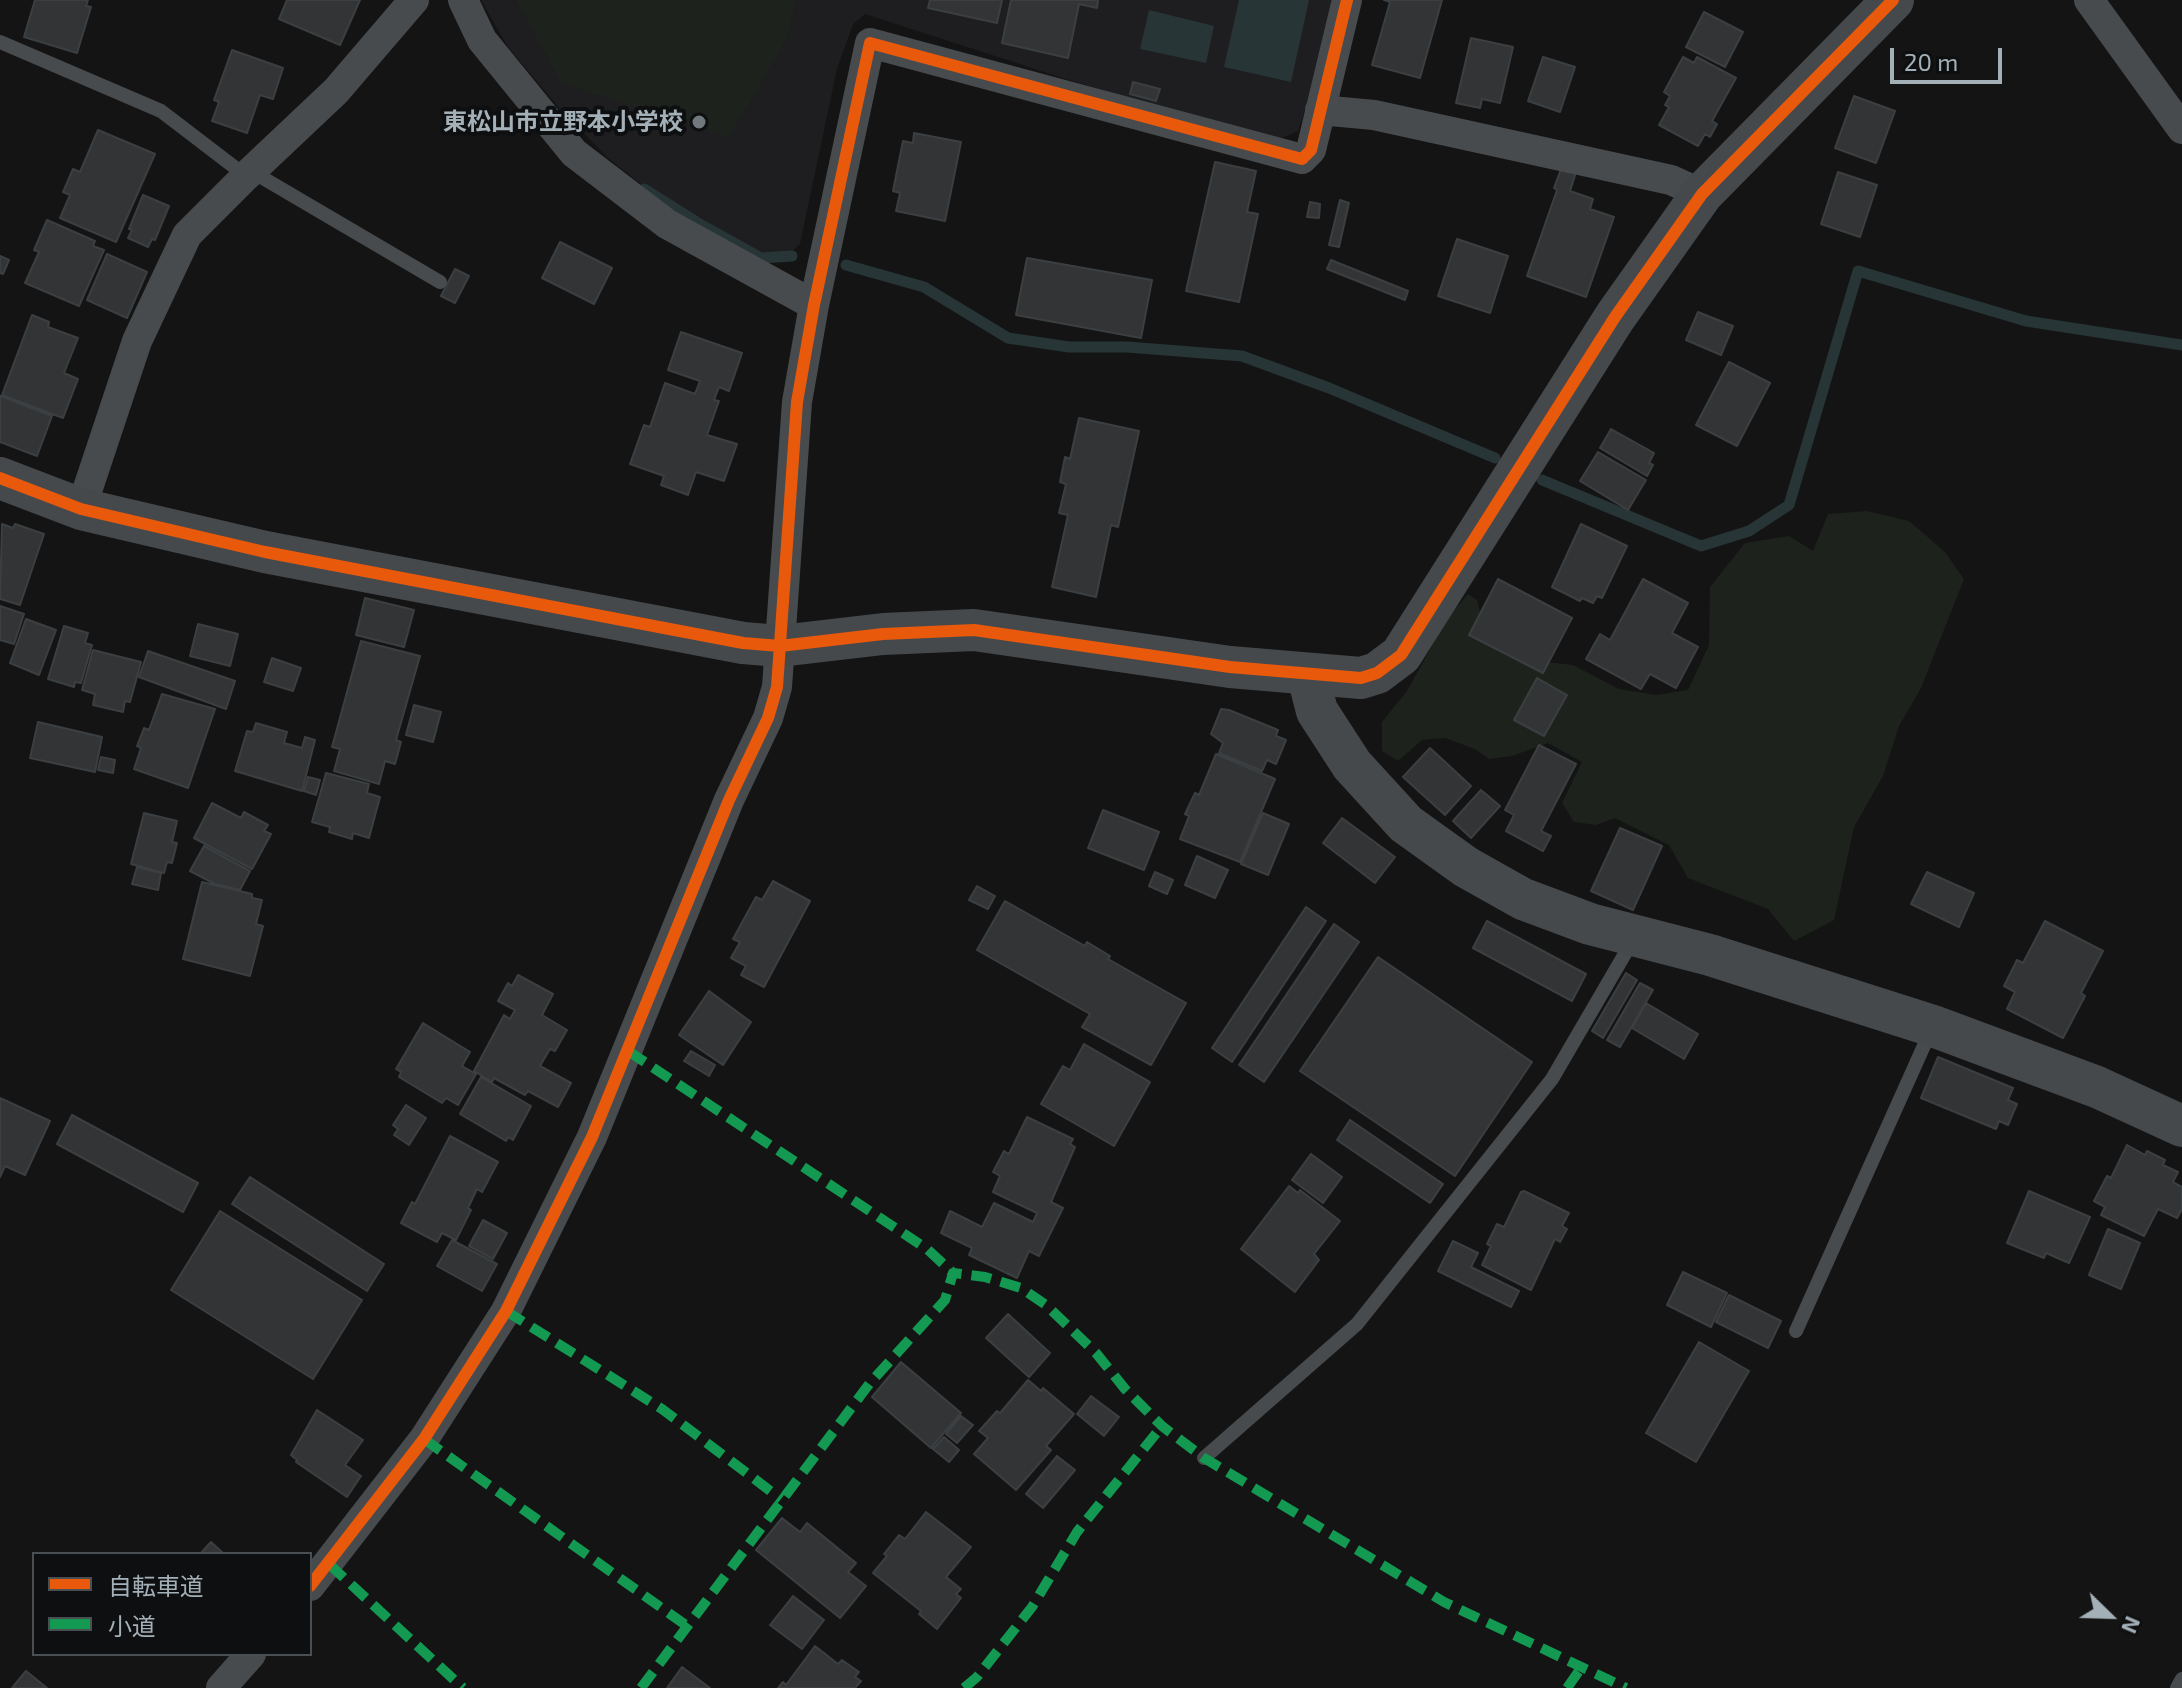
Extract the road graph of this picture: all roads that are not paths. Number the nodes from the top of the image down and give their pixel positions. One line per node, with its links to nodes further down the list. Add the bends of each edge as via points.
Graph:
1 (414, 0): 9 (street, via 336,91)
2 (463, 0): 12 (street, via 482,40 574,153 667,224)
3 (1347, 0): 7 (street)
4 (1893, 0): 10 (street)
5 (2089, 0): 8 (street)
6 (0, 42): 9 (lane, via 161,111)
7 (1320, 110): 10 (street, via 1374,115 1671,180); 12 (street, via 1311,150 1302,159 870,43)
8 (2182, 129)
9 (248, 173): 11 (lane); 14 (street, via 187,235 137,341)
10 (1702, 194): 16 (street, via 1615,317 1401,655 1361,678)
11 (440, 282)
12 (814, 305): 15 (street, via 797,402)
13 (0, 478): 14 (street)
14 (81, 509): 15 (street, via 265,552)
15 (780, 646): 16 (street, via 974,630); 22 (street, via 768,718 729,800 592,1137 547,1231 506,1311 424,1439)
16 (1308, 676): 17 (street, via 1317,711 1352,765 1406,824 1523,899)
17 (1635, 936): 18 (street); 21 (lane, via 1552,1079 1357,1324)
18 (1933, 1026): 19 (street, via 2097,1087); 20 (lane)
19 (2182, 1126)
20 (1796, 1331)
21 (1204, 1458)
22 (312, 1583)
23 (249, 1656): 25 (street)
24 (2182, 1679): 26 (lane)
25 (221, 1688)
26 (2177, 1688)

